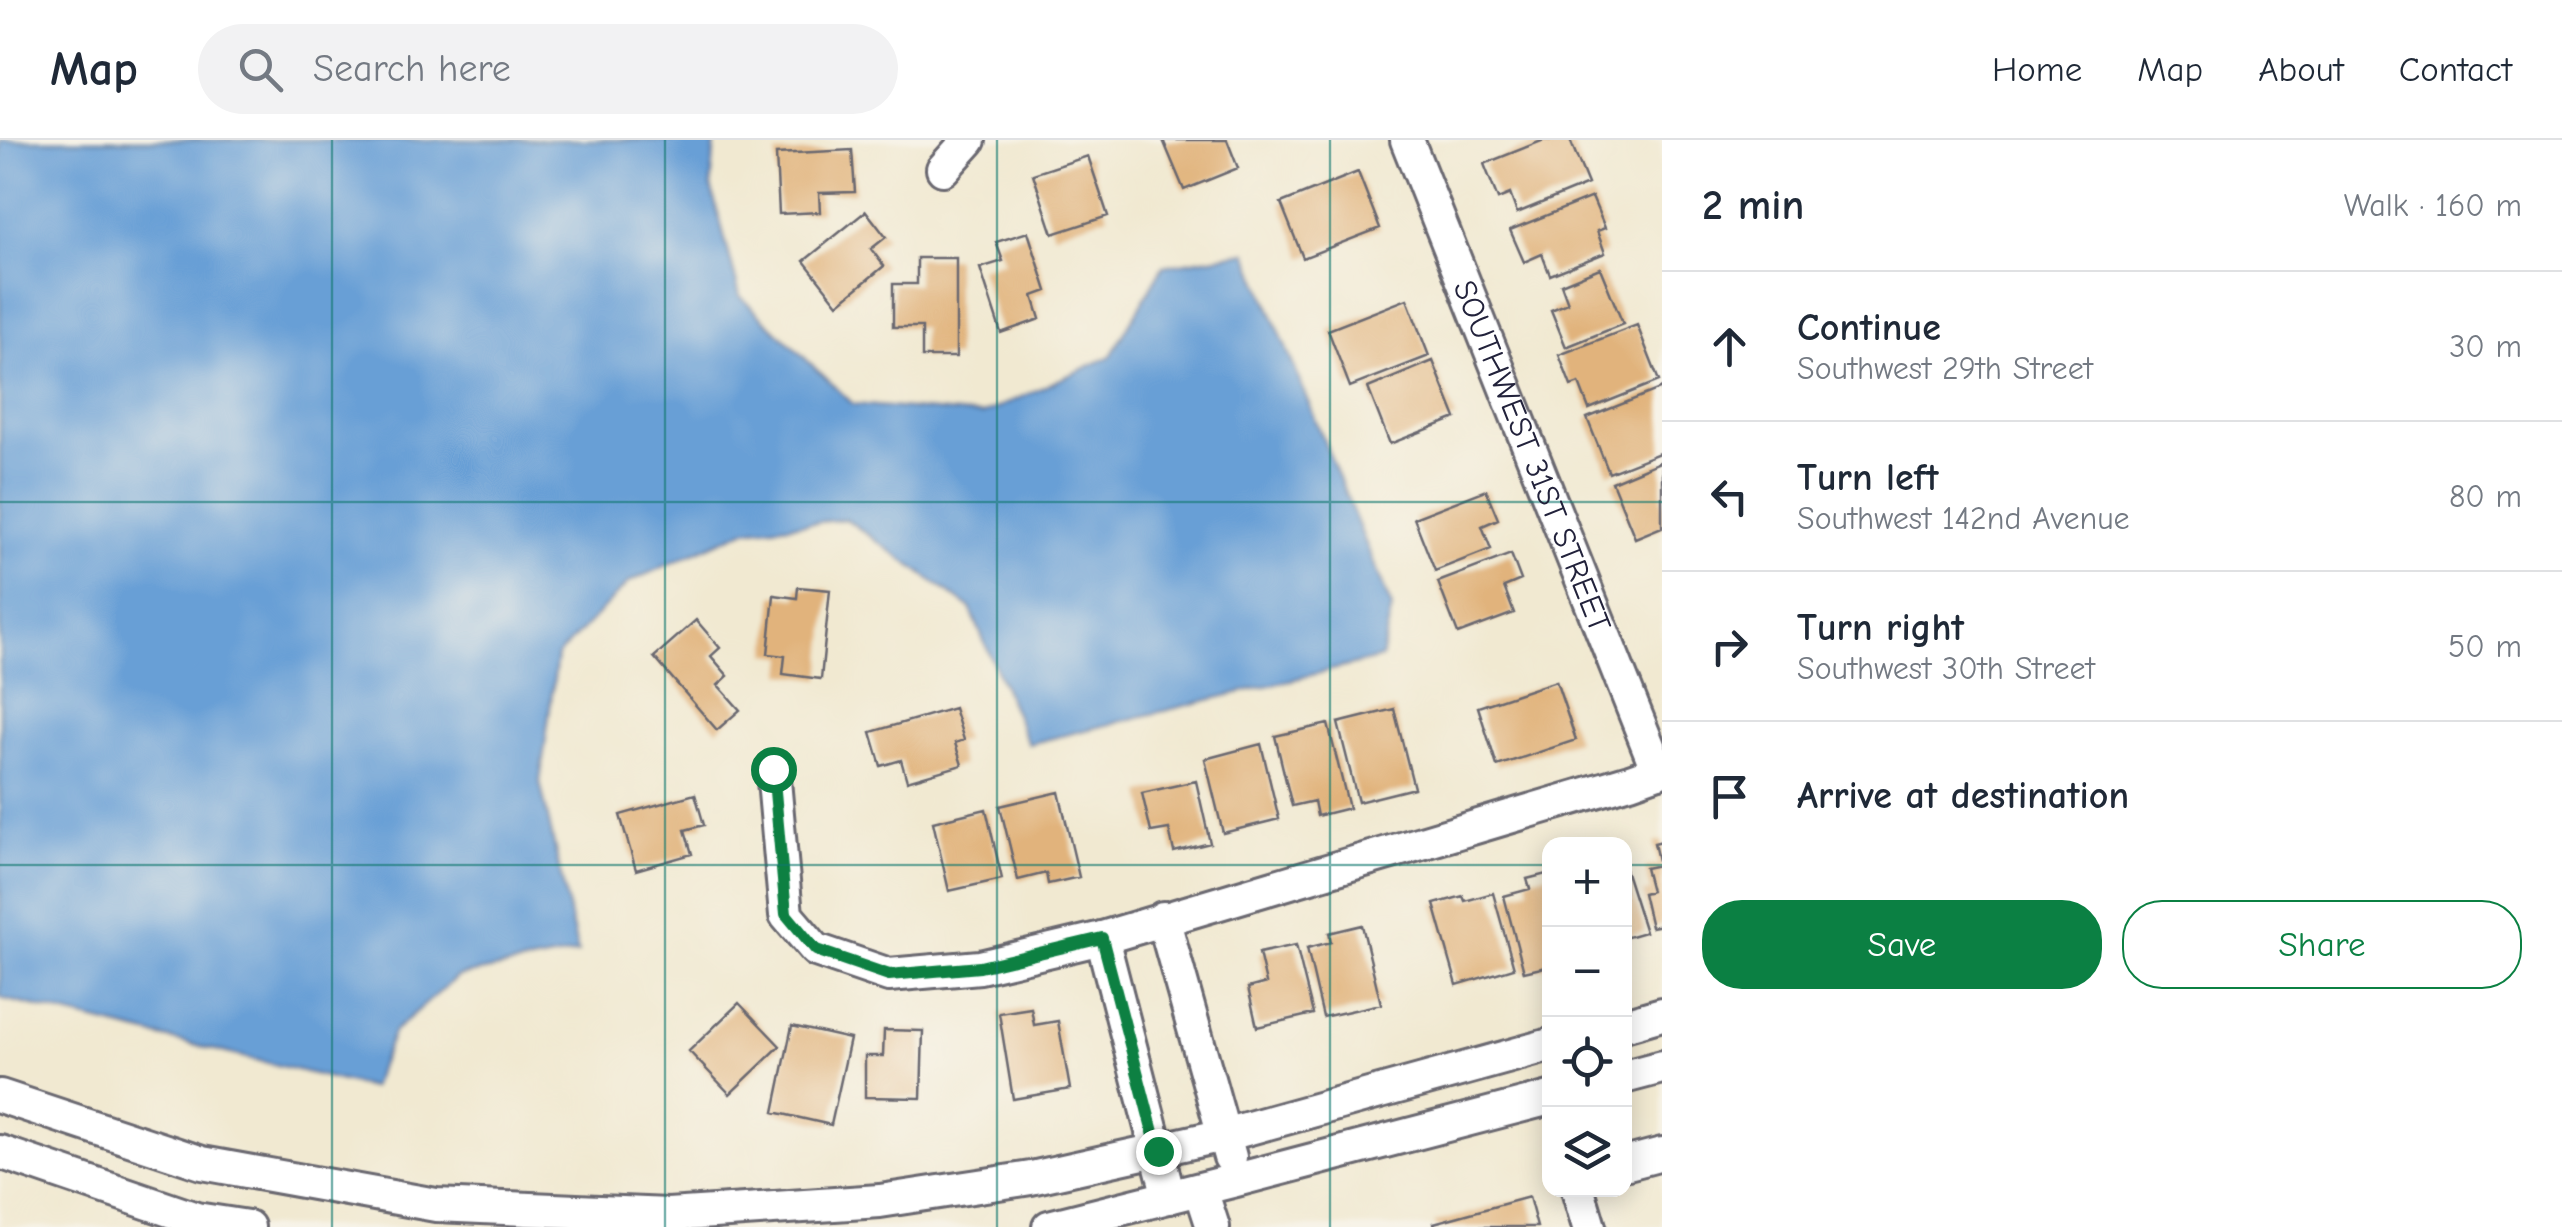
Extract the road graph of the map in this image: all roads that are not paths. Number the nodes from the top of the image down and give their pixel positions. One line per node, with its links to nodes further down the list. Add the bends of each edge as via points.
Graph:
1 (969, 140): 3 (street)
2 (1407, 140): 5 (street, SOUTHWEST 31ST STREET)
3 (942, 170)
4 (773, 769): 7 (street, via 786,914 816,950 889,975 980,967)
5 (1660, 769): 6 (street)
6 (1164, 918): 7 (street); 15 (street)
7 (1102, 938): 16 (street)
8 (1662, 1014): 9 (street)
9 (1632, 1022)
10 (1542, 1047): 15 (street)
11 (1662, 1067): 12 (street)
12 (1632, 1075)
13 (0, 1096): 16 (street, via 202,1163 436,1205 668,1215 880,1201)
14 (1542, 1098): 20 (street)
15 (1224, 1135): 16 (street); 20 (street)
16 (1158, 1151): 21 (street)
17 (0, 1152): 23 (street, via 196,1219)
18 (1662, 1154): 19 (street)
19 (1632, 1162)
20 (1236, 1180): 21 (street)
21 (1185, 1193): 24 (street); 25 (street)
22 (1580, 1197): 26 (street)
23 (248, 1227)
24 (1049, 1227)
25 (1213, 1227)
26 (1589, 1227)

